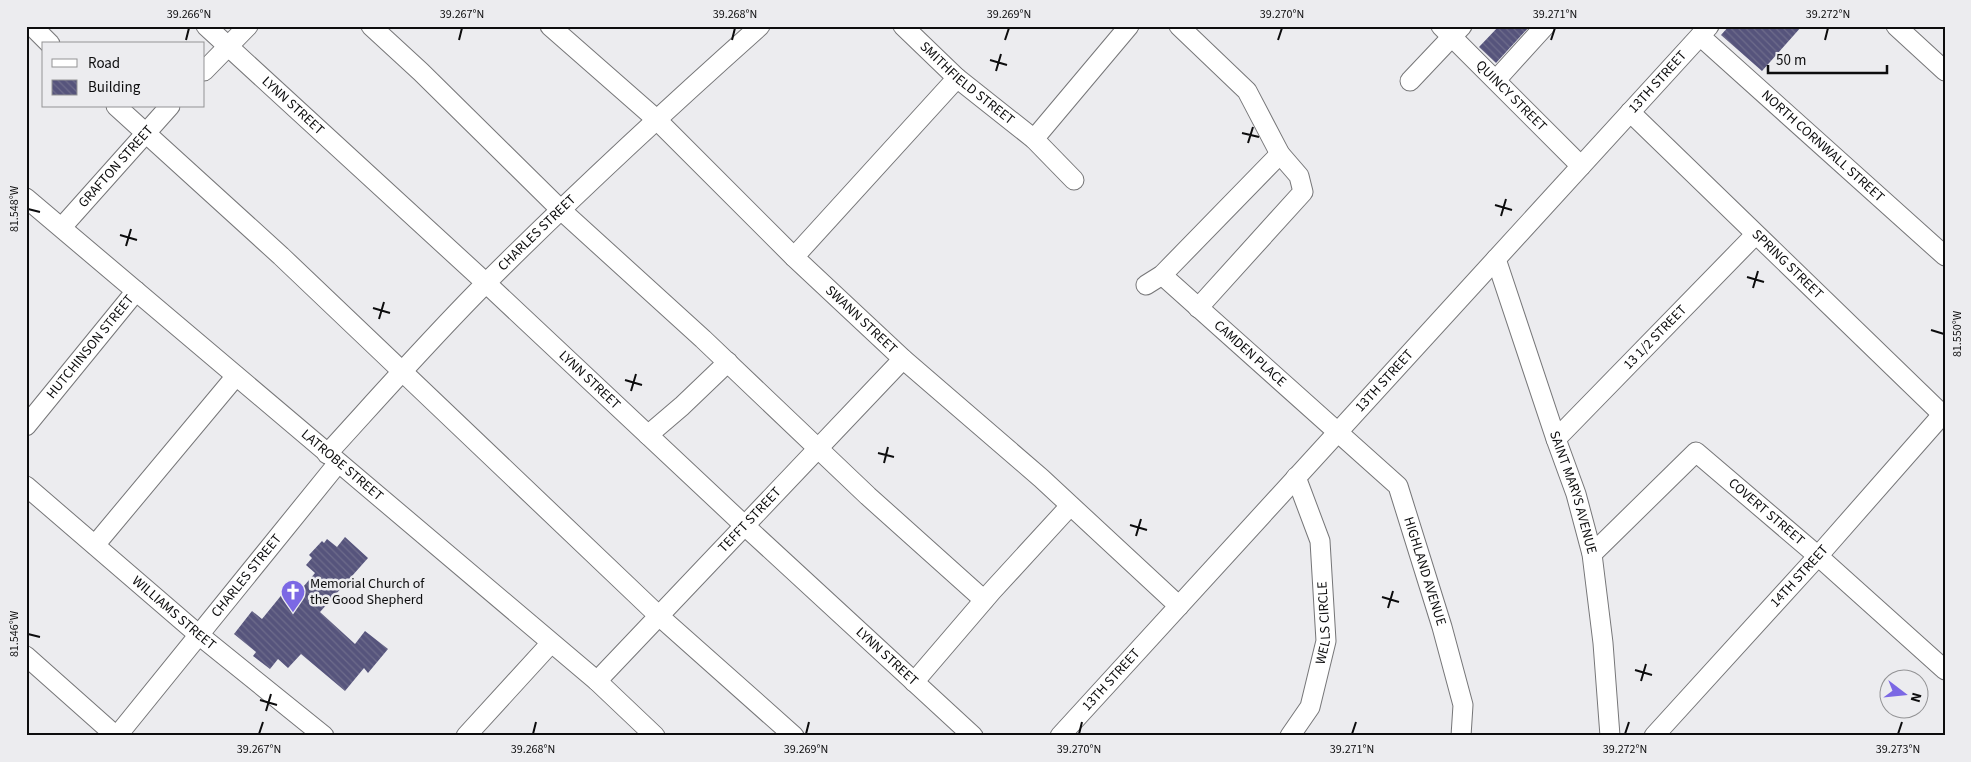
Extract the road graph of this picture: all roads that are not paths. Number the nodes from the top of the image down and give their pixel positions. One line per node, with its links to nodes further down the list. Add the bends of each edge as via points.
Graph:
1 (32, 26): 14 (street)
2 (206, 26): 15 (street, LYNN STREET)
3 (248, 26): 15 (street)
4 (371, 26): 31 (street)
5 (550, 26): 24 (street, SWANN STREET)
6 (760, 26): 24 (street, CHARLES STREET)
7 (903, 26): 18 (street, SMITHFIELD STREET)
8 (1129, 26): 26 (street)
9 (1179, 26): 27 (street, via 1247,92)
10 (1545, 26): 19 (street)
11 (1896, 26): 17 (street)
12 (1451, 30): 19 (street, QUINCY STREET); 20 (street)
13 (1704, 31): 23 (street, 13TH STREET); 34 (street, NORTH CORNWALL STREET)
14 (48, 42)
15 (227, 46): 16 (street); 38 (street, LYNN STREET)
16 (205, 70)
17 (1945, 71)
18 (957, 78): 26 (street, SMITHFIELD STREET); 35 (street)
19 (1496, 80): 28 (street, QUINCY STREET)
20 (1410, 81)
21 (118, 108): 25 (street)
22 (168, 108): 25 (street, GRAFTON STREET)
23 (1630, 112): 28 (street, 13TH STREET); 33 (street, SPRING STREET)
24 (656, 119): 31 (street, CHARLES STREET); 35 (street, SWANN STREET)
25 (144, 134): 32 (street, GRAFTON STREET); 44 (street)
26 (1034, 139): 29 (street, SMITHFIELD STREET)
27 (1280, 154): 37 (street); 41 (street, via 1299,176 1303,192)
28 (1581, 166): 36 (street, 13TH STREET)
29 (1074, 180)
30 (29, 205): 32 (street, LATROBE STREET)
31 (561, 210): 38 (street, CHARLES STREET); 43 (street)
32 (62, 227): 40 (street, LATROBE STREET)
33 (1755, 235): 46 (street, SPRING STREET); 50 (street, 13 1/2 STREET)
34 (1945, 256)
35 (794, 258): 42 (street, SWANN STREET)
36 (1496, 259): 48 (street, 13TH STREET); 50 (street, SAINT MARYS AVENUE)
37 (1162, 275): 39 (street); 41 (street, CAMDEN PLACE)
38 (486, 283): 44 (street, CHARLES STREET); 49 (street, LYNN STREET)
39 (1146, 285)
40 (136, 290): 45 (street, LATROBE STREET); 47 (street, HUTCHINSON STREET)
41 (1198, 308): 48 (street, CAMDEN PLACE)
42 (903, 359): 51 (street, TEFFT STREET); 55 (street, SWANN STREET)
43 (728, 362): 49 (street); 51 (street)
44 (403, 370): 52 (street, CHARLES STREET); 62 (street)
45 (236, 376): 52 (street, LATROBE STREET); 57 (street)
46 (1943, 416): 59 (street, 14TH STREET)
47 (26, 426)
48 (1337, 433): 53 (street, 13TH STREET); 78 (street, HIGHLAND AVENUE, via 1398,486 1463,706)
49 (648, 435): 56 (street, LYNN STREET)
50 (1556, 439): 58 (street, SAINT MARYS AVENUE, via 1576,494)
51 (818, 447): 56 (street, TEFFT STREET); 60 (street)
52 (333, 458): 63 (street, CHARLES STREET); 64 (street, LATROBE STREET)
53 (1296, 477): 61 (street, 13TH STREET); 77 (street, WELLS CIRCLE, via 1320,541 1326,641 1310,707)
54 (26, 486): 57 (street, WILLIAMS STREET)
55 (1070, 506): 60 (street); 61 (street, SWANN STREET)
56 (744, 525): 62 (street, TEFFT STREET); 68 (street, LYNN STREET)
57 (95, 545): 63 (street, WILLIAMS STREET)
58 (1592, 554): 59 (street, COVERT STREET, via 1696,452); 79 (street, SAINT MARYS AVENUE, via 1604,643)
59 (1818, 556): 66 (street, COVERT STREET); 69 (street, 14TH STREET)
60 (984, 600): 68 (street)
61 (1179, 606): 76 (street, 13TH STREET)
62 (658, 616): 67 (street, TEFFT STREET); 74 (street)
63 (199, 635): 70 (street, CHARLES STREET); 71 (street, WILLIAMS STREET)
64 (551, 643): 67 (street, LATROBE STREET); 72 (street)
65 (26, 656): 70 (street)
66 (1945, 670)
67 (597, 681): 73 (street, LATROBE STREET)
68 (914, 682): 75 (street, LYNN STREET)
69 (1666, 732)
70 (117, 736)
71 (324, 736)
72 (466, 736)
73 (655, 736)
74 (794, 736)
75 (973, 736)
76 (1060, 736)
77 (1290, 736)
78 (1461, 736)
79 (1610, 736)

